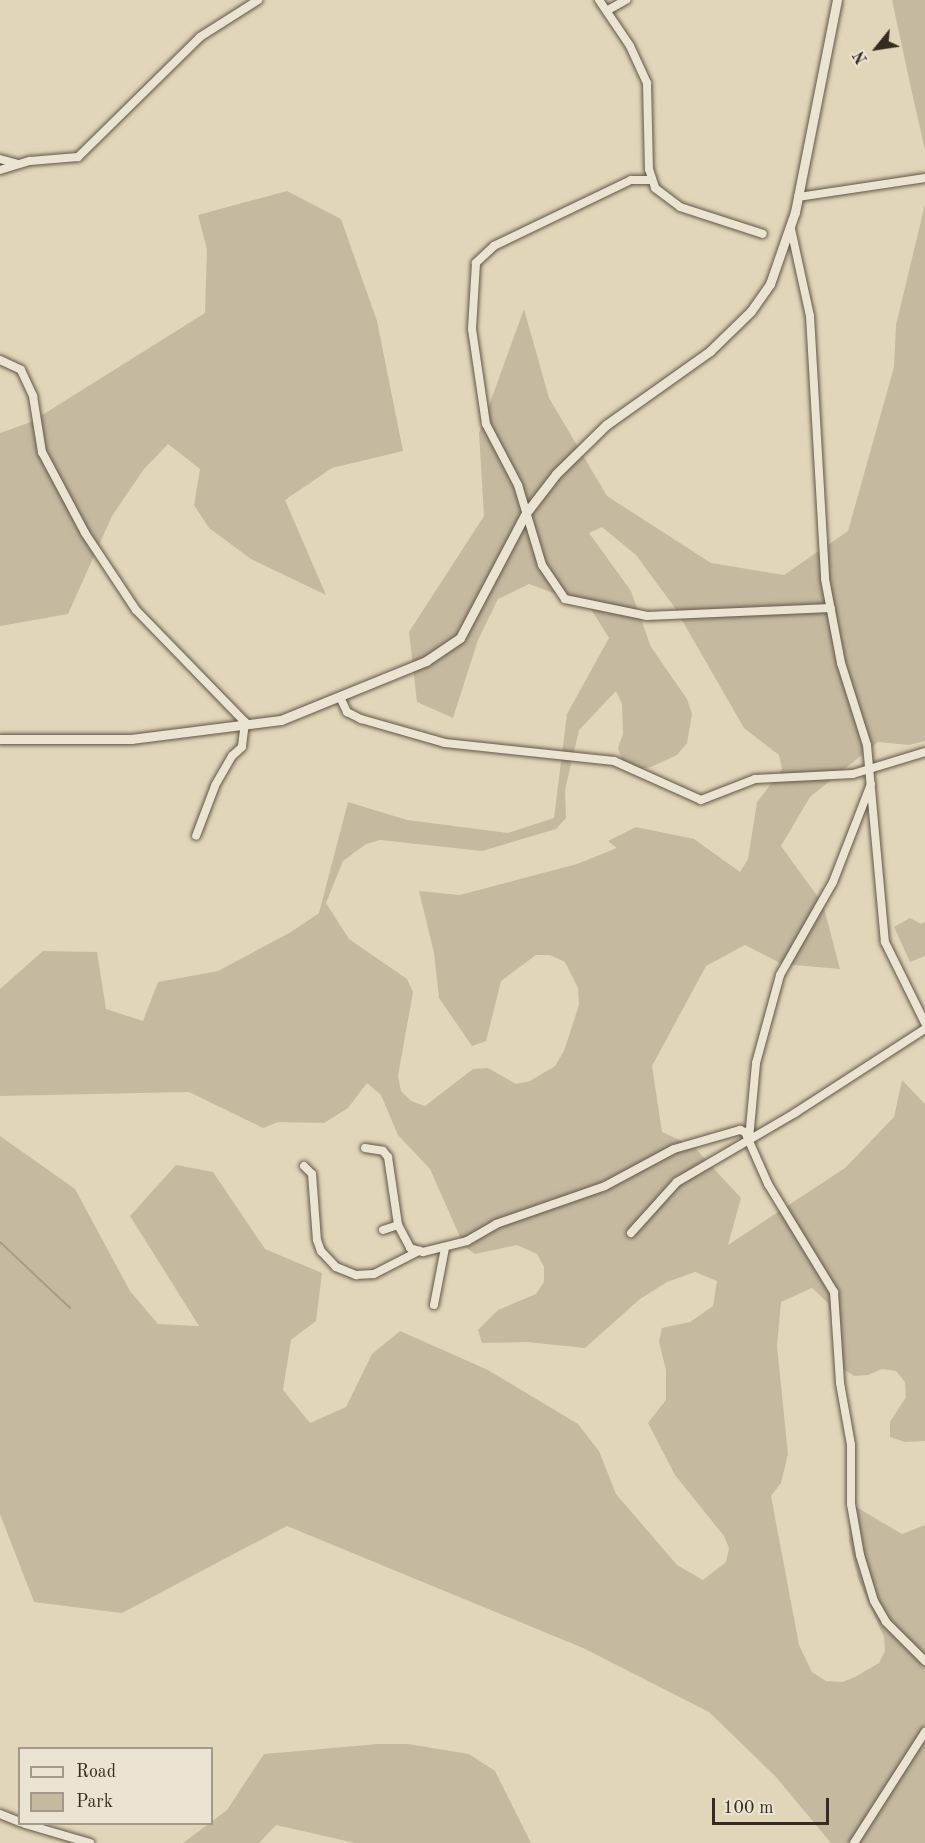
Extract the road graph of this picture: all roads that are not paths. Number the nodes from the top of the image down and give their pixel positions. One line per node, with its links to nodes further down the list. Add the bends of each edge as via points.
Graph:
1 (258, 0): 7 (street, via 200,37 78,158)
2 (599, 0): 5 (street)
3 (626, 0): 5 (street)
4 (837, 0): 11 (street)
5 (608, 10): 10 (street, via 647,83)
6 (0, 159): 7 (street)
7 (18, 164): 8 (street)
8 (0, 170)
9 (925, 178): 11 (street)
10 (652, 180): 13 (street, via 661,196 680,207); 15 (street, via 631,180 494,246 476,263 473,339 486,423 518,485)
11 (798, 197): 12 (street)
12 (791, 229): 15 (street, via 770,284 751,311 695,363 593,436); 16 (street, via 810,316 815,462)
13 (763, 234)
14 (0, 360): 18 (street, via 21,370 33,396 42,452 85,533 136,610)
15 (526, 513): 16 (street, via 542,565 565,599 647,616); 17 (street, via 460,638 426,661)
16 (831, 608): 21 (street)
17 (340, 697): 18 (street, via 281,720); 21 (street, via 347,712 445,743 614,761 702,800 755,779)
18 (245, 722): 19 (street, via 131,739); 23 (street, via 242,747 219,779)
19 (0, 739)
20 (925, 752): 21 (street)
21 (871, 770): 22 (street)
22 (872, 781): 24 (street, via 885,942); 26 (street, via 833,882 780,975 756,1063)
23 (196, 836)
24 (925, 1023)
25 (925, 1029): 26 (street)
26 (749, 1138): 31 (street, via 677,1182); 32 (street, via 741,1130 674,1149 605,1186 511,1218); 35 (street, via 768,1184 834,1292 840,1383 851,1445 851,1504 860,1555 874,1601 886,1622)
27 (365, 1148): 29 (street, via 383,1151 388,1157)
28 (304, 1166): 33 (street, via 312,1174 317,1240 321,1251 336,1267 356,1275 374,1274)
29 (398, 1225): 30 (street); 33 (street, via 410,1248)
30 (383, 1230)
31 (631, 1233)
32 (445, 1248): 33 (street); 34 (street)
33 (423, 1250)
34 (434, 1305)
35 (925, 1661)
36 (925, 1732): 41 (street)
37 (0, 1814): 38 (street)
38 (18, 1821)
39 (28, 1825): 40 (street)
40 (90, 1843)
41 (854, 1843)

